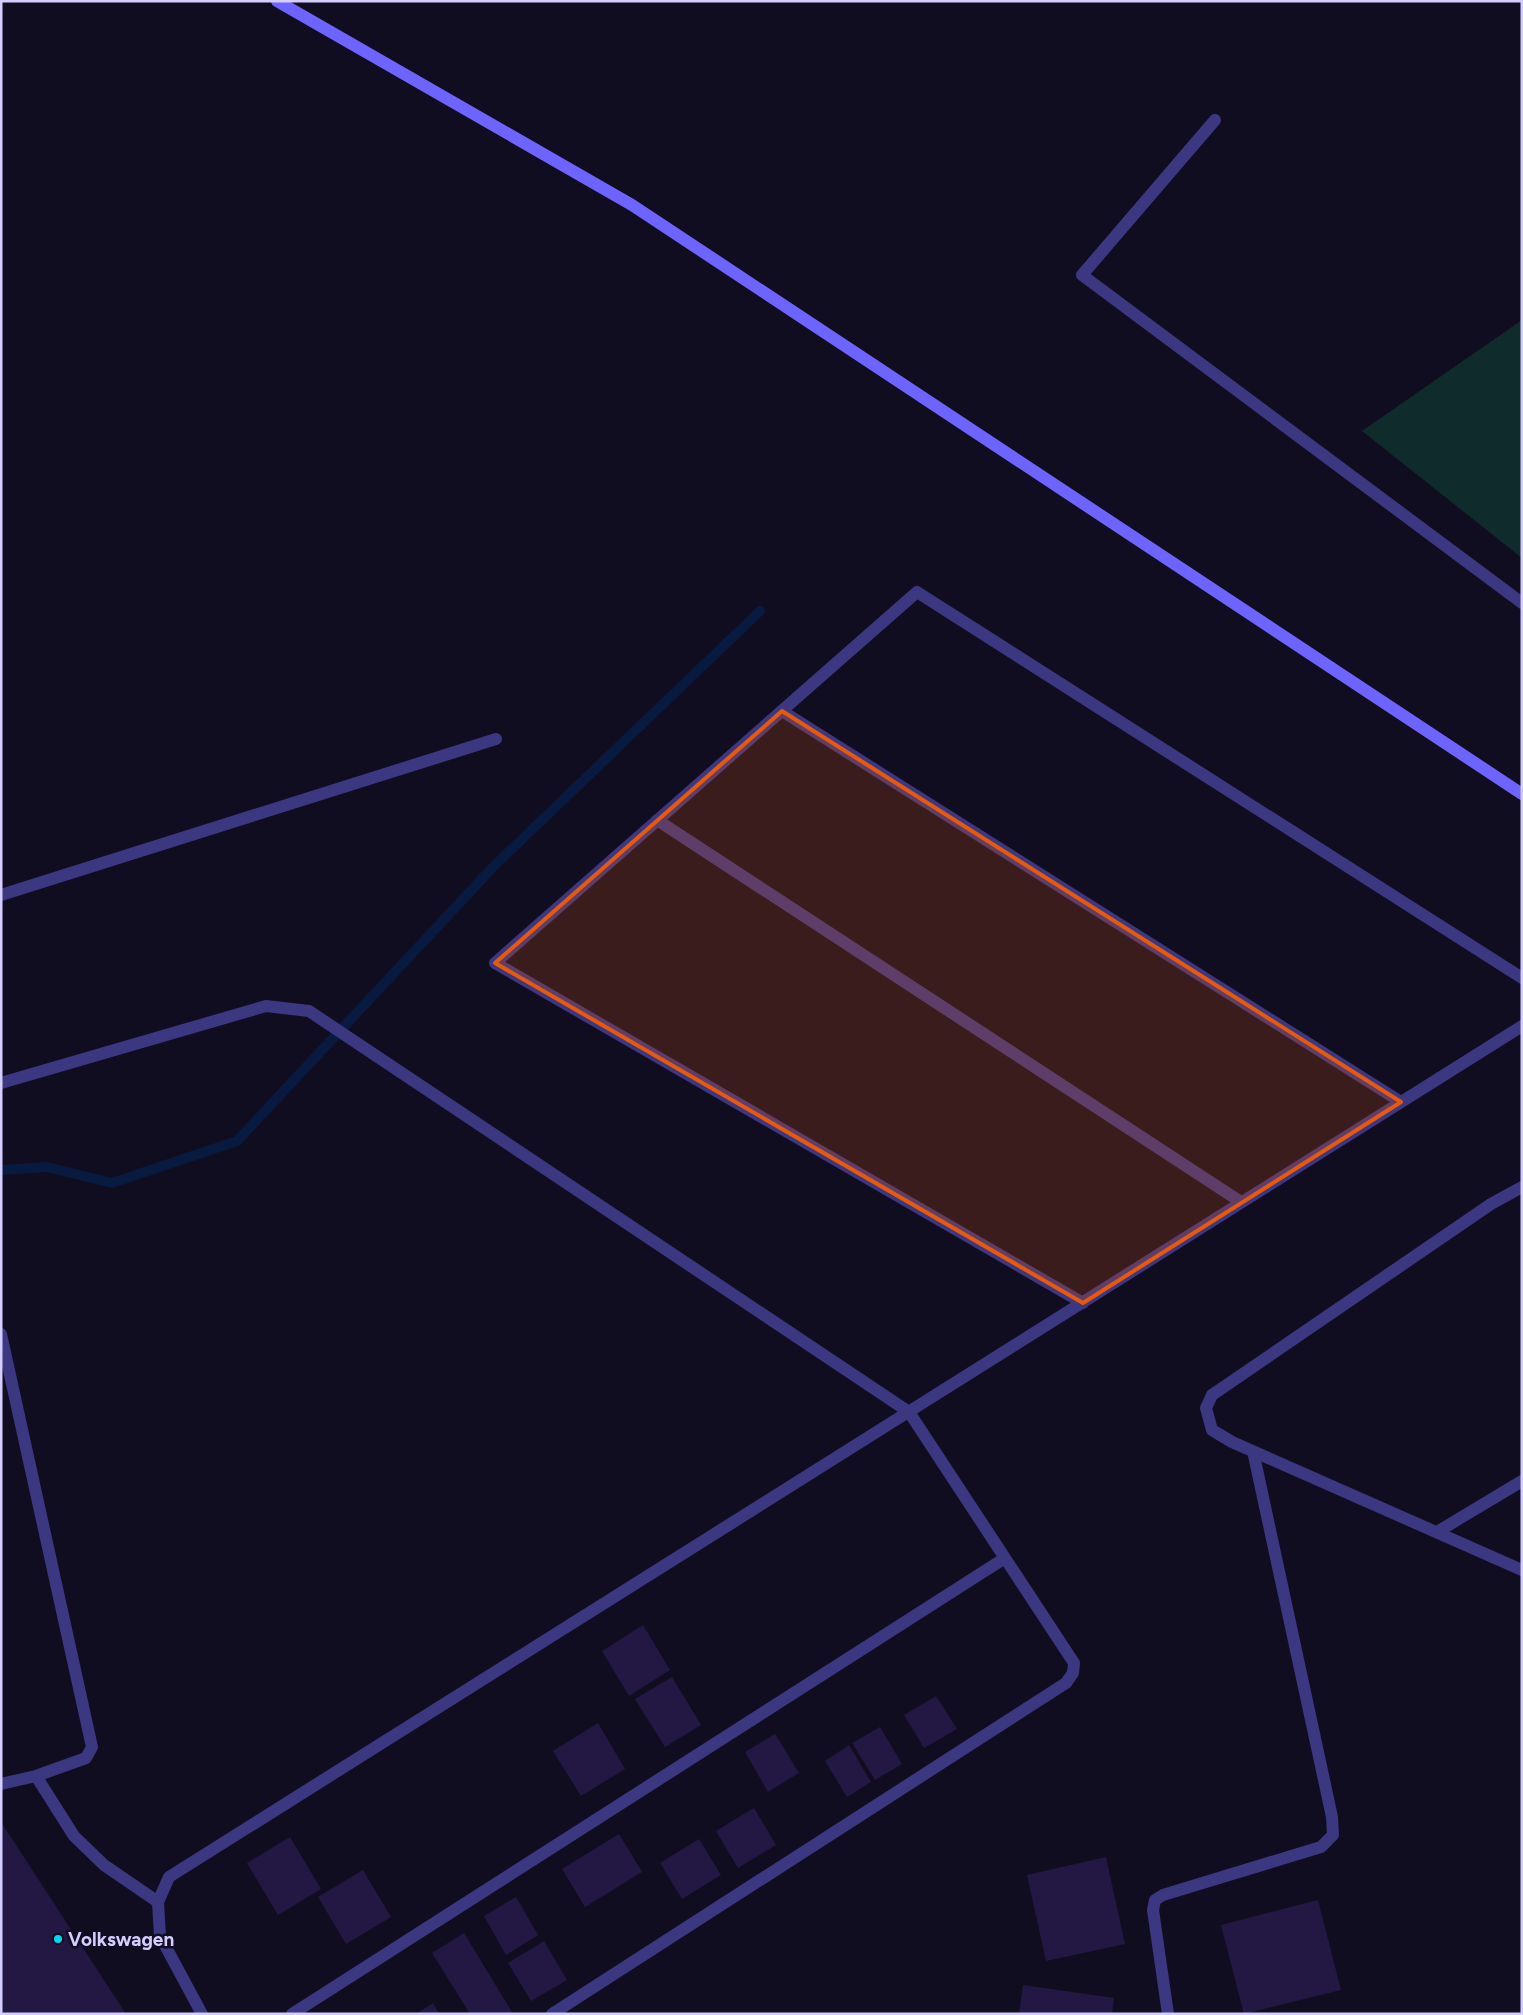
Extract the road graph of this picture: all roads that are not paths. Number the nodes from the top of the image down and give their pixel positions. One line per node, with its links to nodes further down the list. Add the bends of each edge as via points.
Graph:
1 (277, 1): 6 (street, via 632,205)
2 (1215, 120): 3 (street, via 1082,275)
3 (1522, 603)
4 (782, 711): 7 (street); 9 (street, via 917,592); 12 (street)
5 (496, 739): 8 (street)
6 (1522, 794)
7 (657, 820): 14 (street); 15 (street, via 495,963)
8 (1, 895)
9 (1522, 978)
10 (1522, 1026): 12 (street)
11 (1, 1083): 17 (street, via 266,1006 309,1011)
12 (1401, 1102): 14 (street)
13 (1522, 1187): 18 (street, via 1491,1204 1212,1394 1206,1408 1212,1430)
14 (1241, 1202): 15 (street)
15 (1082, 1303): 17 (street)
16 (1, 1334): 23 (street, via 92,1747 86,1758)
17 (909, 1412): 21 (street); 25 (street, via 169,1877)
18 (1253, 1451): 20 (street); 29 (street, via 1332,1817 1333,1835 1321,1847 1155,1900 1153,1910)
19 (1522, 1481): 20 (street)
20 (1437, 1532): 22 (street)
21 (1005, 1558): 27 (street); 28 (street, via 1074,1663 1073,1673 1066,1683)
22 (1522, 1570)
23 (36, 1776): 24 (street); 25 (street, via 74,1836 104,1865)
24 (1, 1784)
25 (158, 1902): 26 (street, via 160,1936)
26 (202, 2014)
27 (292, 2014)
28 (552, 2014)
29 (1168, 2014)

